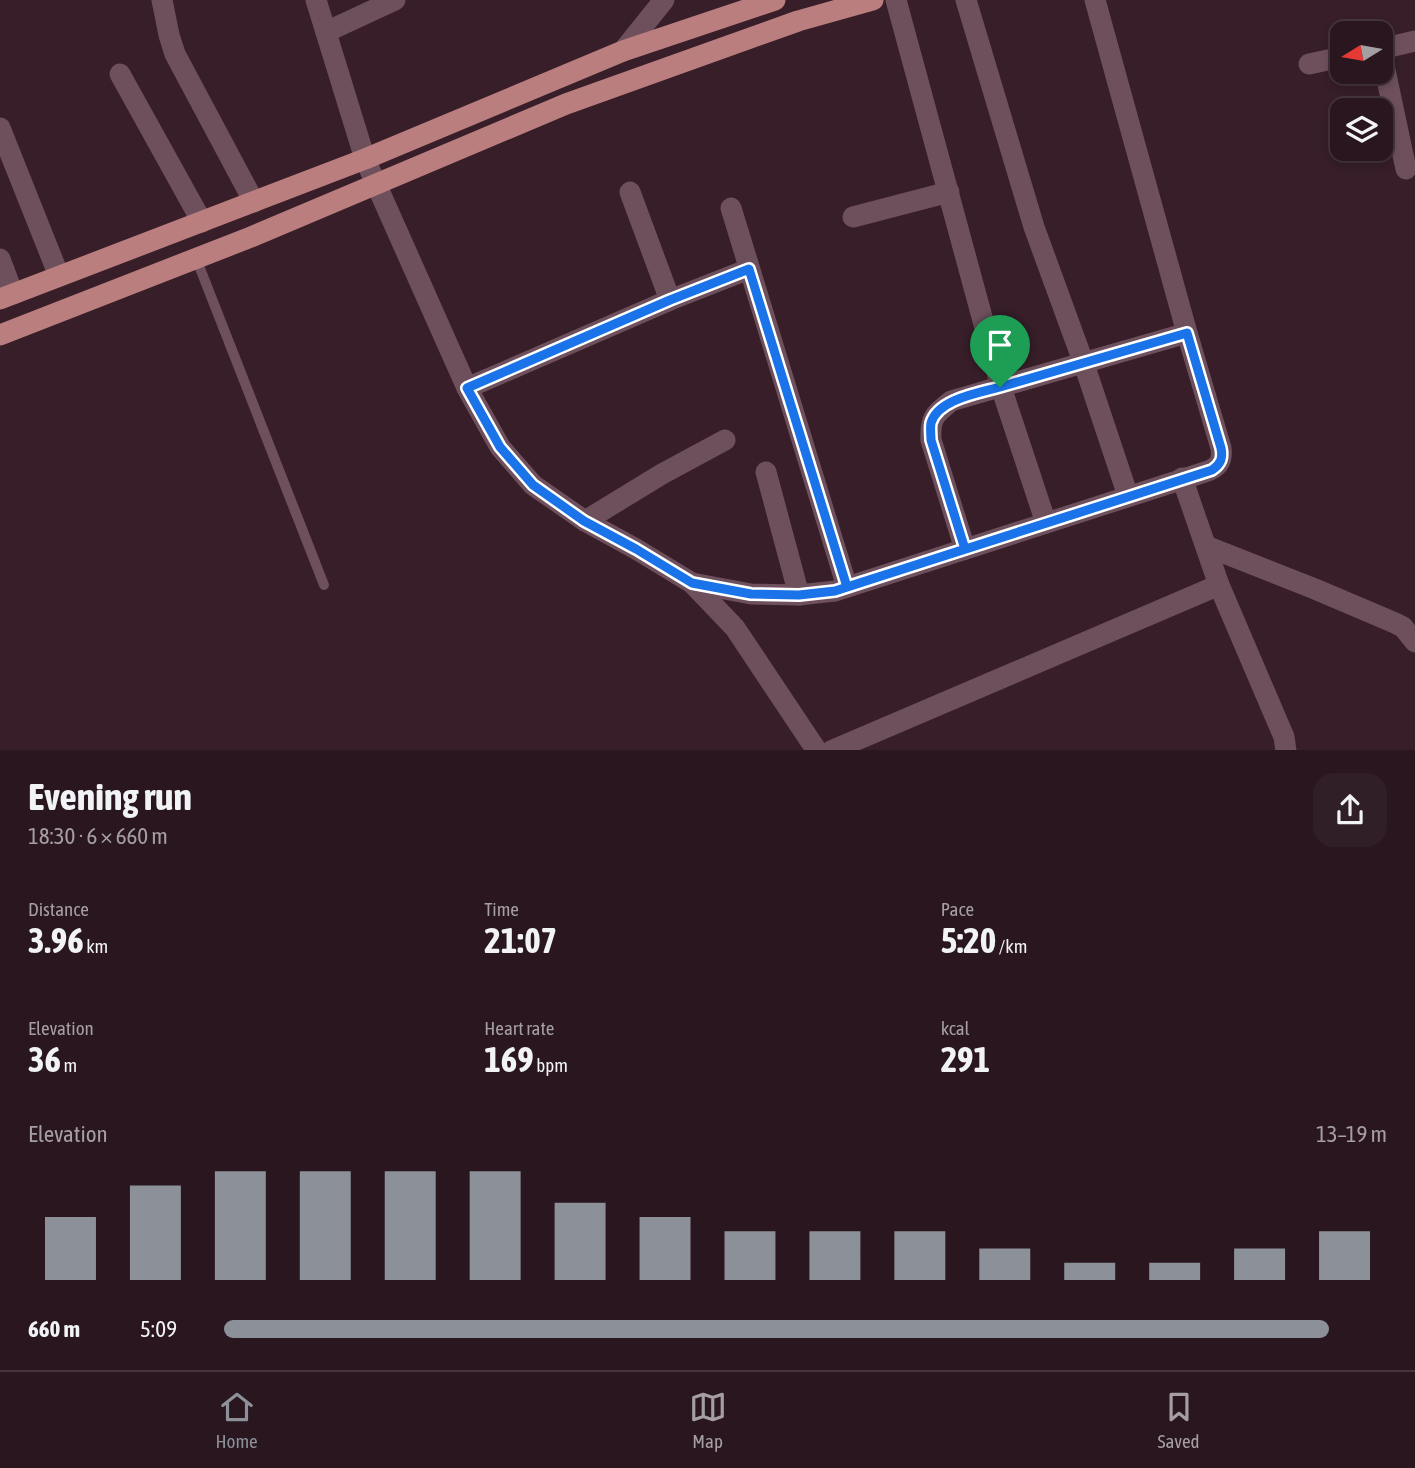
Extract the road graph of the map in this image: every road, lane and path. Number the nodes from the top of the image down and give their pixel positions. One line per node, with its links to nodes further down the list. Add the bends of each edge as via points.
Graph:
1 (162, 0): 24 (street, via 174,54)
2 (316, 0): 10 (street)
3 (395, 0): 10 (street)
4 (664, 0): 13 (street)
5 (775, 0): 13 (main road)
6 (873, 0): 21 (main road, via 798,21 566,104)
7 (896, 0): 23 (street)
8 (966, 0): 36 (street, via 1034,227)
9 (1095, 0): 34 (street)
10 (326, 32): 19 (street)
11 (1415, 41): 12 (street)
12 (1393, 47)
13 (623, 51): 19 (main road)
14 (1330, 60): 15 (street)
15 (1310, 64)
16 (120, 74): 27 (street)
17 (1388, 84): 20 (street)
18 (0, 128): 31 (street)
19 (365, 159): 21 (street); 24 (main road)
20 (1406, 169)
21 (377, 183): 28 (main road); 38 (street)
22 (630, 192): 33 (street)
23 (949, 192): 26 (street); 37 (street)
24 (254, 202): 27 (main road)
25 (731, 208): 30 (street)
26 (853, 217)
27 (202, 222): 31 (main road)
28 (196, 258): 35 (main road); 49 (lane)
29 (0, 259): 32 (street)
30 (749, 269): 33 (street); 50 (street)
31 (60, 276): 32 (main road)
32 (7, 296)
33 (670, 300): 38 (street)
34 (1187, 333): 36 (street); 41 (street, via 1222,453 1212,470)
35 (0, 335)
36 (1084, 364): 37 (street); 42 (street)
37 (1000, 387): 44 (street); 46 (street, via 951,401 930,425)
38 (467, 388): 43 (street, via 500,447 533,485)
39 (725, 440): 43 (street)
40 (766, 472): 51 (street)
41 (1182, 478): 42 (street); 45 (street)
42 (1128, 496): 44 (street)
43 (584, 521): 47 (street)
44 (1046, 523): 46 (street)
45 (1206, 547): 48 (street); 52 (street, via 1395,623)
46 (965, 549): 50 (street)
47 (692, 583): 51 (street, via 751,594); 53 (street, via 735,628)
48 (1219, 584): 54 (street); 55 (street)
49 (324, 585)
50 (847, 587): 51 (street)
51 (799, 595)
52 (1415, 642)
53 (816, 750)
54 (833, 750)
55 (1286, 750)

